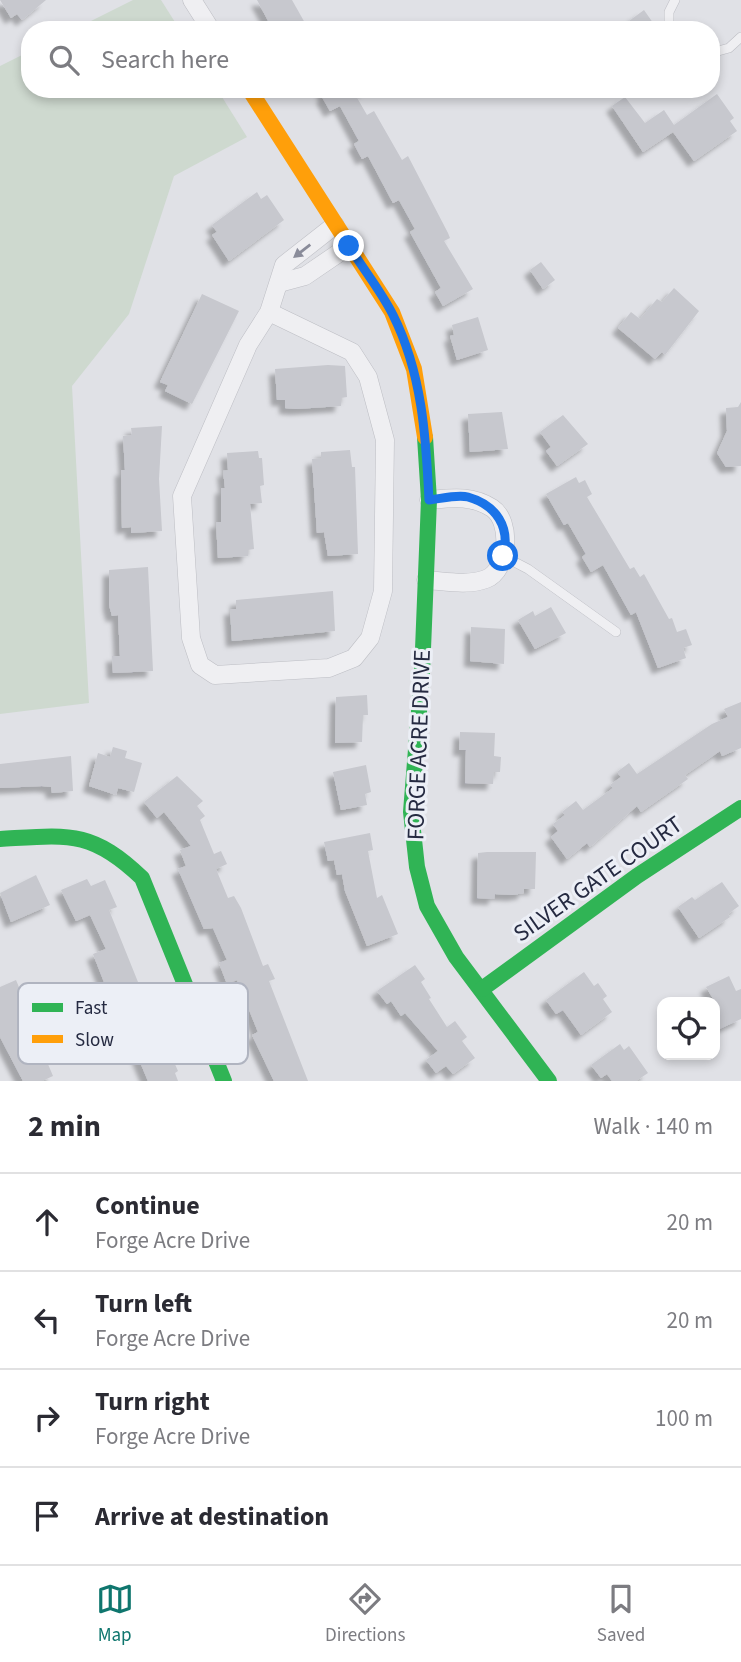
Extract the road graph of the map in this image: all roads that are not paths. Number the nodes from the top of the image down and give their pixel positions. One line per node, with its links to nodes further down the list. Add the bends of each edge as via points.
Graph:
1 (192, 0): 3 (street)
2 (675, 0): 4 (lane)
3 (205, 21)
4 (669, 21)
5 (741, 37): 6 (lane)
6 (720, 50)
7 (255, 98): 8 (street, FORGE ACRE DRIVE)
8 (335, 225): 9 (street, FORGE ACRE DRIVE); 10 (street, one-way to 10, via 284,265)
9 (349, 246): 10 (street, via 305,276); 12 (street, FORGE ACRE DRIVE, via 392,312 414,369 426,443)
10 (279, 283): 11 (street)
11 (268, 312): 11 (street, via 243,356 182,496 191,638 200,665 215,675 329,668 354,658 370,638 383,591 385,440 368,377 352,352)
12 (429, 500): 13 (street, via 466,497 493,509 503,529); 14 (street, FORGE ACRE DRIVE)
13 (503, 556): 14 (street, via 486,579); 15 (lane)
14 (426, 580): 19 (street, FORGE ACRE DRIVE, via 411,812 416,867 427,906 456,957)
15 (616, 632)
16 (741, 808): 19 (street, SILVER GATE COURT, via 637,876)
17 (0, 839): 18 (street, via 92,838 119,854 142,878)
18 (184, 983)
19 (482, 989): 22 (street, FORGE ACRE DRIVE)
20 (217, 1064): 21 (street)
21 (224, 1081)
22 (549, 1081)

